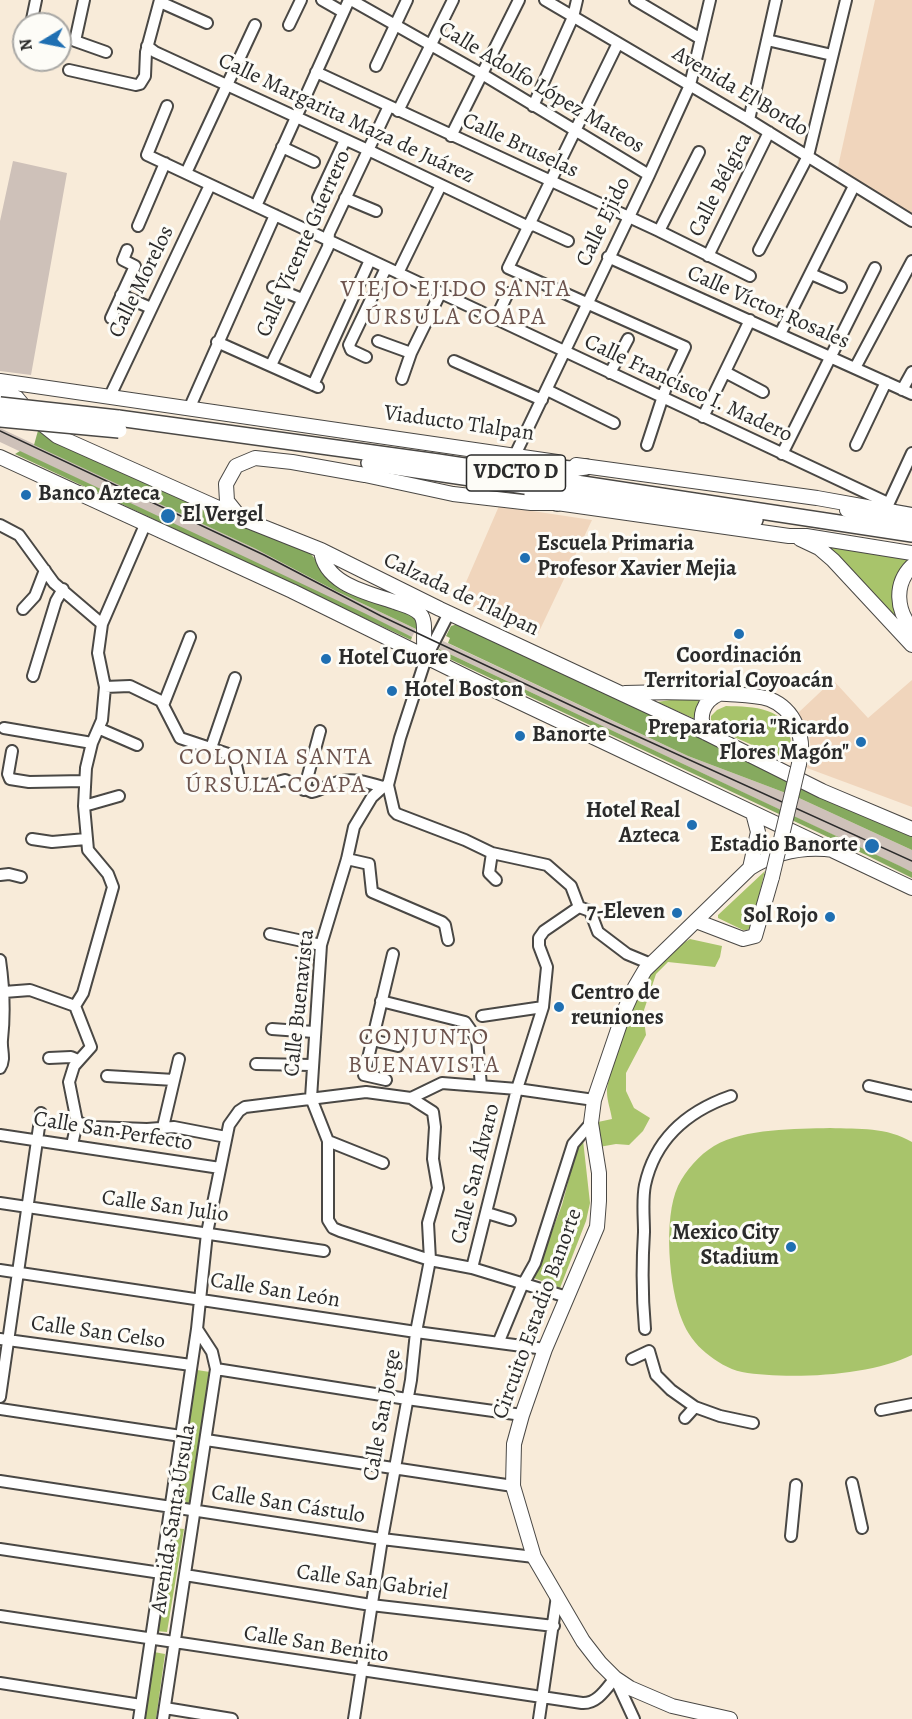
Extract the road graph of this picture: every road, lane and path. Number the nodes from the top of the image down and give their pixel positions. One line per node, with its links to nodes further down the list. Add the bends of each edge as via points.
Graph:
1 (84, 0): 26 (street, via 75,41)
2 (301, 0): 18 (street)
3 (322, 0): 15 (street)
4 (350, 0): 15 (street); 19 (street, Calle Adolfo López Mateos)
5 (407, 0): 19 (street)
6 (453, 0): 24 (street, Calle Vicente Guerrero)
7 (519, 0): 31 (street)
8 (545, 0): 16 (street, Avenida El Bordo)
9 (577, 0): 16 (street)
10 (636, 0): 21 (street)
11 (710, 0): 21 (street, Calle Ejido)
12 (776, 0): 22 (street)
13 (846, 0): 27 (street)
14 (160, 1): 17 (street); 25 (street)
15 (343, 12): 30 (street)
16 (573, 17): 23 (street, Avenida El Bordo); 35 (street)
17 (207, 23)
18 (289, 25)
19 (395, 25): 24 (street, Calle Adolfo López Mateos); 28 (street)
20 (255, 26): 32 (street)
21 (701, 39): 33 (street, Calle Ejido)
22 (767, 40): 27 (street); 38 (street)
23 (618, 43): 33 (street, Avenida El Bordo); 39 (street)
24 (430, 45): 31 (street, Calle Adolfo López Mateos); 36 (street, Calle Vicente Guerrero)
25 (147, 46): 29 (street, via 145,76 140,84); 32 (street, Calle Margarita Maza de Juárez)
26 (106, 52)
27 (832, 55): 46 (street)
28 (376, 66)
29 (72, 71)
30 (316, 72): 36 (street, Calle Bruselas); 37 (street)
31 (482, 74): 35 (street, Calle Adolfo López Mateos); 41 (street)
32 (226, 84): 37 (street, Calle Margarita Maza de Juárez); 49 (street)
33 (690, 85): 38 (street, Avenida El Bordo); 50 (street, Calle Ejido)
34 (167, 106): 48 (street, Calle Francisco I. Madero, via 147,155)
35 (533, 106): 39 (street, Calle Adolfo López Mateos)
36 (394, 108): 41 (street, Calle Bruselas); 44 (street, Calle Vicente Guerrero)
37 (296, 117): 42 (street, Calle Margarita Maza de Juárez); 43 (street)
38 (749, 120): 40 (street, Avenida El Bordo)
39 (574, 132): 50 (street, Calle Adolfo López Mateos); 51 (street)
40 (769, 132): 46 (street, Avenida El Bordo); 69 (street, Calle Bélgica)
41 (451, 136): 51 (street, Calle Bruselas)
42 (345, 140): 44 (street, Calle Margarita Maza de Juárez); 55 (street)
43 (282, 147): 47 (street); 57 (street)
44 (368, 150): 53 (street, Calle Margarita Maza de Juárez); 56 (street, Calle Vicente Guerrero)
45 (699, 152): 64 (street)
46 (808, 156): 54 (street, Avenida El Bordo); 68 (street)
47 (314, 162)
48 (165, 163): 49 (street, Calle Francisco I. Madero); 62 (street)
49 (186, 173): 52 (street, Calle Francisco I. Madero)
50 (649, 175): 60 (street, Calle Ejido)
51 (550, 181): 60 (street, Calle Bruselas); 63 (street)
52 (210, 185): 57 (street, Calle Francisco I. Madero); 85 (street, Calle Morelos)
53 (441, 185): 63 (street, Calle Margarita Maza de Juárez); 75 (street)
54 (854, 186): 61 (street, Avenida El Bordo); 76 (street)
55 (318, 198)
56 (345, 198): 58 (street); 65 (street, Calle Vicente Guerrero)
57 (256, 206): 59 (street, Calle Francisco I. Madero)
58 (376, 211)
59 (275, 215): 65 (street, Calle Francisco I. Madero); 92 (street)
60 (628, 218): 64 (street, Calle Bruselas); 70 (street, Calle Ejido)
61 (912, 221)
62 (138, 226)
63 (530, 226): 66 (street, Calle Margarita Maza de Juárez); 84 (street, via 508,268)
64 (659, 231): 69 (street, Calle Bruselas)
65 (328, 240): 71 (street, Calle Francisco I. Madero); 83 (street, Calle Vicente Guerrero)
66 (568, 241)
67 (127, 249): 82 (street, via 123,260 135,266)
68 (759, 250)
69 (708, 256): 77 (street, Calle Bruselas)
70 (608, 257): 84 (street, Calle Ejido); 88 (street, Calle Víctor Rosales)
71 (370, 260): 73 (street, Calle Francisco I. Madero); 98 (street, via 315,386)
72 (912, 261): 99 (street)
73 (386, 268): 75 (street, Calle Francisco I. Madero); 95 (street, via 349,345)
74 (875, 268): 96 (street)
75 (398, 273): 81 (street, Calle Francisco I. Madero)
76 (811, 274): 79 (street); 89 (street)
77 (750, 276)
78 (273, 286): 83 (street)
79 (841, 287)
80 (508, 293): 87 (street)
81 (440, 294): 87 (street, Calle Francisco I. Madero); 94 (street)
82 (121, 295): 85 (street); 86 (street)
83 (302, 299): 98 (street, Calle Vicente Guerrero)
84 (587, 302): 93 (street, Calle Ejido); 111 (street, via 685,347)
85 (151, 308): 110 (street, Calle Morelos)
86 (111, 318)
87 (495, 320): 93 (street, Calle Francisco I. Madero)
88 (750, 320): 89 (street, Calle Víctor Rosales); 100 (street)
89 (780, 334): 96 (street, Calle Víctor Rosales)
90 (628, 339): 102 (street)
91 (378, 341): 94 (street)
92 (217, 342): 98 (street); 114 (street)
93 (564, 352): 102 (street, Calle Francisco I. Madero); 106 (street, Calle Ejido)
94 (411, 353): 103 (street)
95 (366, 357)
96 (830, 357): 99 (street, Calle Víctor Rosales); 122 (street)
97 (454, 361): 112 (street)
98 (271, 366)
99 (855, 369): 105 (street, Calle Víctor Rosales)
100 (725, 372): 108 (street); 115 (street)
101 (912, 372): 109 (street)
102 (610, 373): 111 (street, Calle Francisco I. Madero)
103 (402, 379)
104 (0, 381): 110 (main road, Viaducto Tlalpan)
105 (886, 382): 109 (street, Calle Víctor Rosales); 120 (street)
106 (547, 390): 112 (street, Calle Ejido); 117 (street)
107 (0, 391): 132 (main road, Calzada de Tlalpan, via 17,398 57,436)
108 (763, 392)
109 (907, 392)
110 (110, 396): 114 (main road, Viaducto Tlalpan)
111 (663, 397): 115 (street, Calle Francisco I. Madero); 119 (street)
112 (542, 400): 123 (street, Calle Ejido)
113 (0, 405): 118 (highway, Viaducto Tlalpan / VDCTO D, bridge)
114 (189, 409): 123 (main road, Viaducto Tlalpan)
115 (703, 417): 122 (street, Calle Francisco I. Madero)
116 (0, 419): 118 (highway, Viaducto Tlalpan / VDCTO D, bridge)
117 (614, 423)
118 (119, 424): 125 (highway, Viaducto Tlalpan / VDCTO D); 127 (highway, Viaducto Tlalpan / VDCTO D)
119 (647, 445)
120 (856, 445)
121 (912, 453): 130 (street)
122 (782, 454): 130 (street, Calle Francisco I. Madero)
123 (515, 455): 126 (main road, Viaducto Tlalpan)
124 (0, 457): 134 (main road)
125 (421, 459): 126 (highway, via 445,455 526,466); 136 (highway, Viaducto Tlalpan / VDCTO D)
126 (586, 467): 128 (main road, Viaducto Tlalpan)
127 (451, 475): 129 (highway, via 474,485 540,496); 138 (highway, Viaducto Tlalpan / VDCTO D)
128 (817, 498): 130 (main road, Viaducto Tlalpan); 135 (main road, via 870,519)
129 (557, 503): 132 (main road, via 453,494 255,458 236,466 226,484 227,501); 137 (main road)
130 (887, 507): 131 (main road, Viaducto Tlalpan)
131 (912, 515)
132 (243, 519): 139 (main road, Calzada de Tlalpan)
133 (0, 525): 142 (street, via 19,535)
134 (145, 525): 146 (street); 150 (main road, via 292,591)
135 (912, 525)
136 (912, 534)
137 (789, 536): 140 (main road); 149 (main road, via 826,554)
138 (912, 543)
139 (321, 550): 145 (main road, Calzada de Tlalpan); 150 (main road, via 324,565 335,577 420,613)
140 (912, 553)
141 (912, 566): 147 (main road, via 902,580 899,598 903,616)
142 (45, 570): 143 (street); 144 (street, via 35,596)
143 (63, 589): 146 (street); 151 (street)
144 (23, 609)
145 (448, 613): 150 (street); 154 (main road, Calzada de Tlalpan)
146 (102, 624): 153 (street, via 98,653)
147 (912, 629)
148 (190, 637): 156 (street)
149 (912, 645)
150 (426, 658): 166 (street); 170 (main road)
151 (33, 676)
152 (235, 678): 163 (street)
153 (105, 687): 156 (street, via 130,686); 158 (street)
154 (620, 693): 155 (main road); 160 (main road, Calzada de Tlalpan)
155 (719, 694): 160 (main road, via 703,709 701,720); 183 (main road, bridge, via 765,698 785,710 794,719 802,751 758,932 743,939)
156 (164, 703): 163 (street, via 180,738)
157 (4, 728): 161 (street)
158 (100, 729): 161 (street); 162 (street)
159 (320, 731): 167 (street)
160 (706, 733): 171 (main road, Calzada de Tlalpan, via 822,791)
161 (92, 743): 165 (street)
162 (137, 745)
163 (211, 748): 167 (street, via 234,756 244,783 266,785 285,780)
164 (12, 751): 165 (street, via 10,779)
165 (85, 782): 169 (street)
166 (385, 786): 167 (street, via 351,780 312,792); 175 (street, via 397,814); 176 (street, Calle Buenavista, via 359,815)
167 (304, 790)
168 (119, 796): 169 (street)
169 (84, 806): 173 (street)
170 (753, 813): 174 (main road); 177 (main road, via 758,832)
171 (912, 829)
172 (32, 839): 173 (street)
173 (86, 839): 192 (street, via 90,855 108,874 113,887 83,993)
174 (834, 850): 177 (main road, Circuito Estadio Banorte, via 790,851); 181 (main road)
175 (492, 854): 180 (street, via 489,873); 182 (street, via 547,865 571,886)
176 (347, 859): 185 (street, via 369,864 372,892 442,922); 186 (street, Calle Buenavista)
177 (750, 868): 183 (main road, Circuito Estadio Banorte)
178 (0, 875): 179 (street)
179 (21, 877)
180 (496, 880)
181 (912, 888)
182 (579, 907): 189 (street, via 590,911 598,932 627,954); 193 (street, Calle San Álvaro, via 539,938 547,967)
183 (696, 921): 189 (main road, Circuito Estadio Banorte)
184 (270, 934): 186 (street)
185 (448, 940)
186 (321, 945): 196 (street, Calle Buenavista)
187 (393, 954): 191 (street)
188 (0, 960): 190 (street)
189 (651, 964): 215 (main road, Circuito Estadio Banorte, via 630,998)
190 (4, 992): 192 (street, via 36,991); 202 (street)
191 (381, 1002): 197 (street); 208 (street, via 465,1022 477,1039)
192 (75, 1006): 201 (street, via 90,1042)
193 (543, 1007): 194 (street); 210 (street, Calle San Álvaro)
194 (482, 1016)
195 (272, 1029): 196 (street)
196 (314, 1032): 204 (street, Calle Buenavista)
197 (372, 1040): 198 (street); 207 (street, via 364,1075)
198 (398, 1046)
199 (49, 1058): 201 (street)
200 (179, 1059): 206 (street)
201 (78, 1060): 217 (street, via 69,1083)
202 (2, 1062)
203 (256, 1064): 204 (street)
204 (312, 1065): 213 (street, Calle Buenavista)
205 (107, 1076): 206 (street)
206 (174, 1080): 219 (street)
207 (386, 1080)
208 (481, 1086): 210 (street); 214 (street, via 442,1083)
209 (869, 1086): 212 (street)
210 (517, 1089): 215 (street); 229 (street, Calle San Álvaro)
211 (731, 1096): 241 (street, via 710,1103 672,1131 653,1158 645,1187 641,1284)
212 (912, 1096)
213 (311, 1098): 214 (street, via 366,1092); 221 (street, Avenida Santa Úrsula, via 244,1107 234,1117); 223 (street)
214 (411, 1098): 233 (street, Calle San Jorge, via 433,1112 435,1127 433,1159 438,1188 428,1223)
215 (594, 1100): 218 (main road, Circuito Estadio Banorte)
216 (41, 1113): 222 (street)
217 (77, 1122): 219 (street, via 92,1127); 224 (street)
218 (591, 1123): 237 (street, via 573,1144 535,1263); 238 (main road, Circuito Estadio Banorte, via 599,1173 597,1227)
219 (164, 1127): 221 (street)
220 (0, 1135): 222 (street, Calle San Perfecto)
221 (226, 1137): 226 (street, Avenida Santa Úrsula)
222 (38, 1140): 224 (street, Calle San Perfecto); 228 (street)
223 (328, 1141): 225 (street); 233 (street, via 328,1220 333,1228)
224 (72, 1145): 226 (street, Calle San Perfecto)
225 (383, 1163)
226 (220, 1168): 231 (street, Avenida Santa Úrsula)
227 (0, 1203): 228 (street, Calle San Julio)
228 (28, 1208): 231 (street, Calle San Julio); 236 (street)
229 (487, 1213): 230 (street); 234 (street, Calle San Álvaro)
230 (510, 1220)
231 (207, 1233): 232 (street, Calle San Julio); 239 (street, Avenida Santa Úrsula)
232 (324, 1251)
233 (430, 1260): 234 (street); 242 (street, Calle San Jorge)
234 (472, 1269): 237 (street)
235 (0, 1270): 236 (street, Calle San León)
236 (19, 1273): 239 (street, Calle San León); 243 (street)
237 (524, 1284): 238 (street); 244 (street)
238 (567, 1297): 245 (main road, Circuito Estadio Banorte)
239 (199, 1299): 240 (street, Avenida Santa Úrsula); 242 (street, Calle San León)
240 (197, 1329): 247 (street, Avenida Santa Úrsula); 248 (street, via 212,1352)
241 (645, 1329)
242 (416, 1332): 244 (street, Calle San León); 250 (street, Calle San Jorge)
243 (5, 1339): 247 (street, Calle San Celso); 249 (street)
244 (499, 1341): 245 (street, Calle San León)
245 (545, 1349): 255 (main road, Circuito Estadio Banorte)
246 (632, 1359): 252 (street, via 649,1351 656,1375)
247 (191, 1365): 258 (street, Avenida Santa Úrsula)
248 (216, 1368): 250 (street); 259 (street, Avenida Santa Úrsula)
249 (0, 1397)
250 (407, 1399): 255 (street); 260 (street, Calle San Jorge)
251 (912, 1404): 254 (street)
252 (695, 1407): 256 (street); 257 (street)
253 (0, 1409): 258 (street)
254 (881, 1410)
255 (522, 1414): 264 (main road, Circuito Estadio Banorte, via 514,1444)
256 (685, 1418)
257 (753, 1423)
258 (181, 1436): 265 (street, Avenida Santa Úrsula)
259 (206, 1440): 260 (street); 266 (street, Avenida Santa Úrsula)
260 (394, 1468): 264 (street); 269 (street, Calle San Jorge)
261 (0, 1481): 265 (street, Calle San Cástulo)
262 (852, 1483): 267 (street)
263 (796, 1485): 268 (street)
264 (513, 1486): 271 (main road, Circuito Estadio Banorte)
265 (171, 1507): 266 (street, Calle San Cástulo); 272 (street, Avenida Santa Úrsula)
266 (195, 1510): 269 (street, Calle San Cástulo); 273 (street, Avenida Santa Úrsula)
267 (862, 1528)
268 (791, 1536)
269 (382, 1539): 271 (street, Calle San Cástulo); 275 (street, Calle San Jorge)
270 (0, 1549): 272 (street)
271 (534, 1557): 274 (main road, Circuito Estadio Banorte)
272 (161, 1573): 278 (street, Avenida Santa Úrsula)
273 (185, 1575): 275 (street, Calle San Gabriel); 279 (street, Avenida Santa Úrsula)
274 (557, 1596): 277 (street); 281 (main road, Circuito Estadio Banorte, via 583,1641)
275 (371, 1605): 277 (street, Calle San Gabriel); 280 (street, Calle San Jorge)
276 (0, 1616): 278 (street, Calle San Benito)
277 (554, 1626): 283 (street)
278 (151, 1639): 279 (street, Calle San Benito); 284 (street, Avenida Santa Úrsula)
279 (175, 1642): 280 (street, Calle San Benito); 285 (street, Avenida Santa Úrsula)
280 (361, 1672): 283 (street, Calle San Benito); 288 (street, Calle San Jorge)
281 (615, 1678): 283 (street, Calle San Benito, via 590,1704); 290 (street); 291 (main road, Circuito Estadio Banorte, via 672,1706)
282 (0, 1683): 284 (street)
283 (542, 1698): 289 (street)
284 (141, 1705): 286 (street, Avenida Santa Úrsula)
285 (164, 1714): 287 (street)
286 (139, 1719)
287 (232, 1719)
288 (354, 1719)
289 (539, 1719)
290 (634, 1719)
291 (730, 1719)

